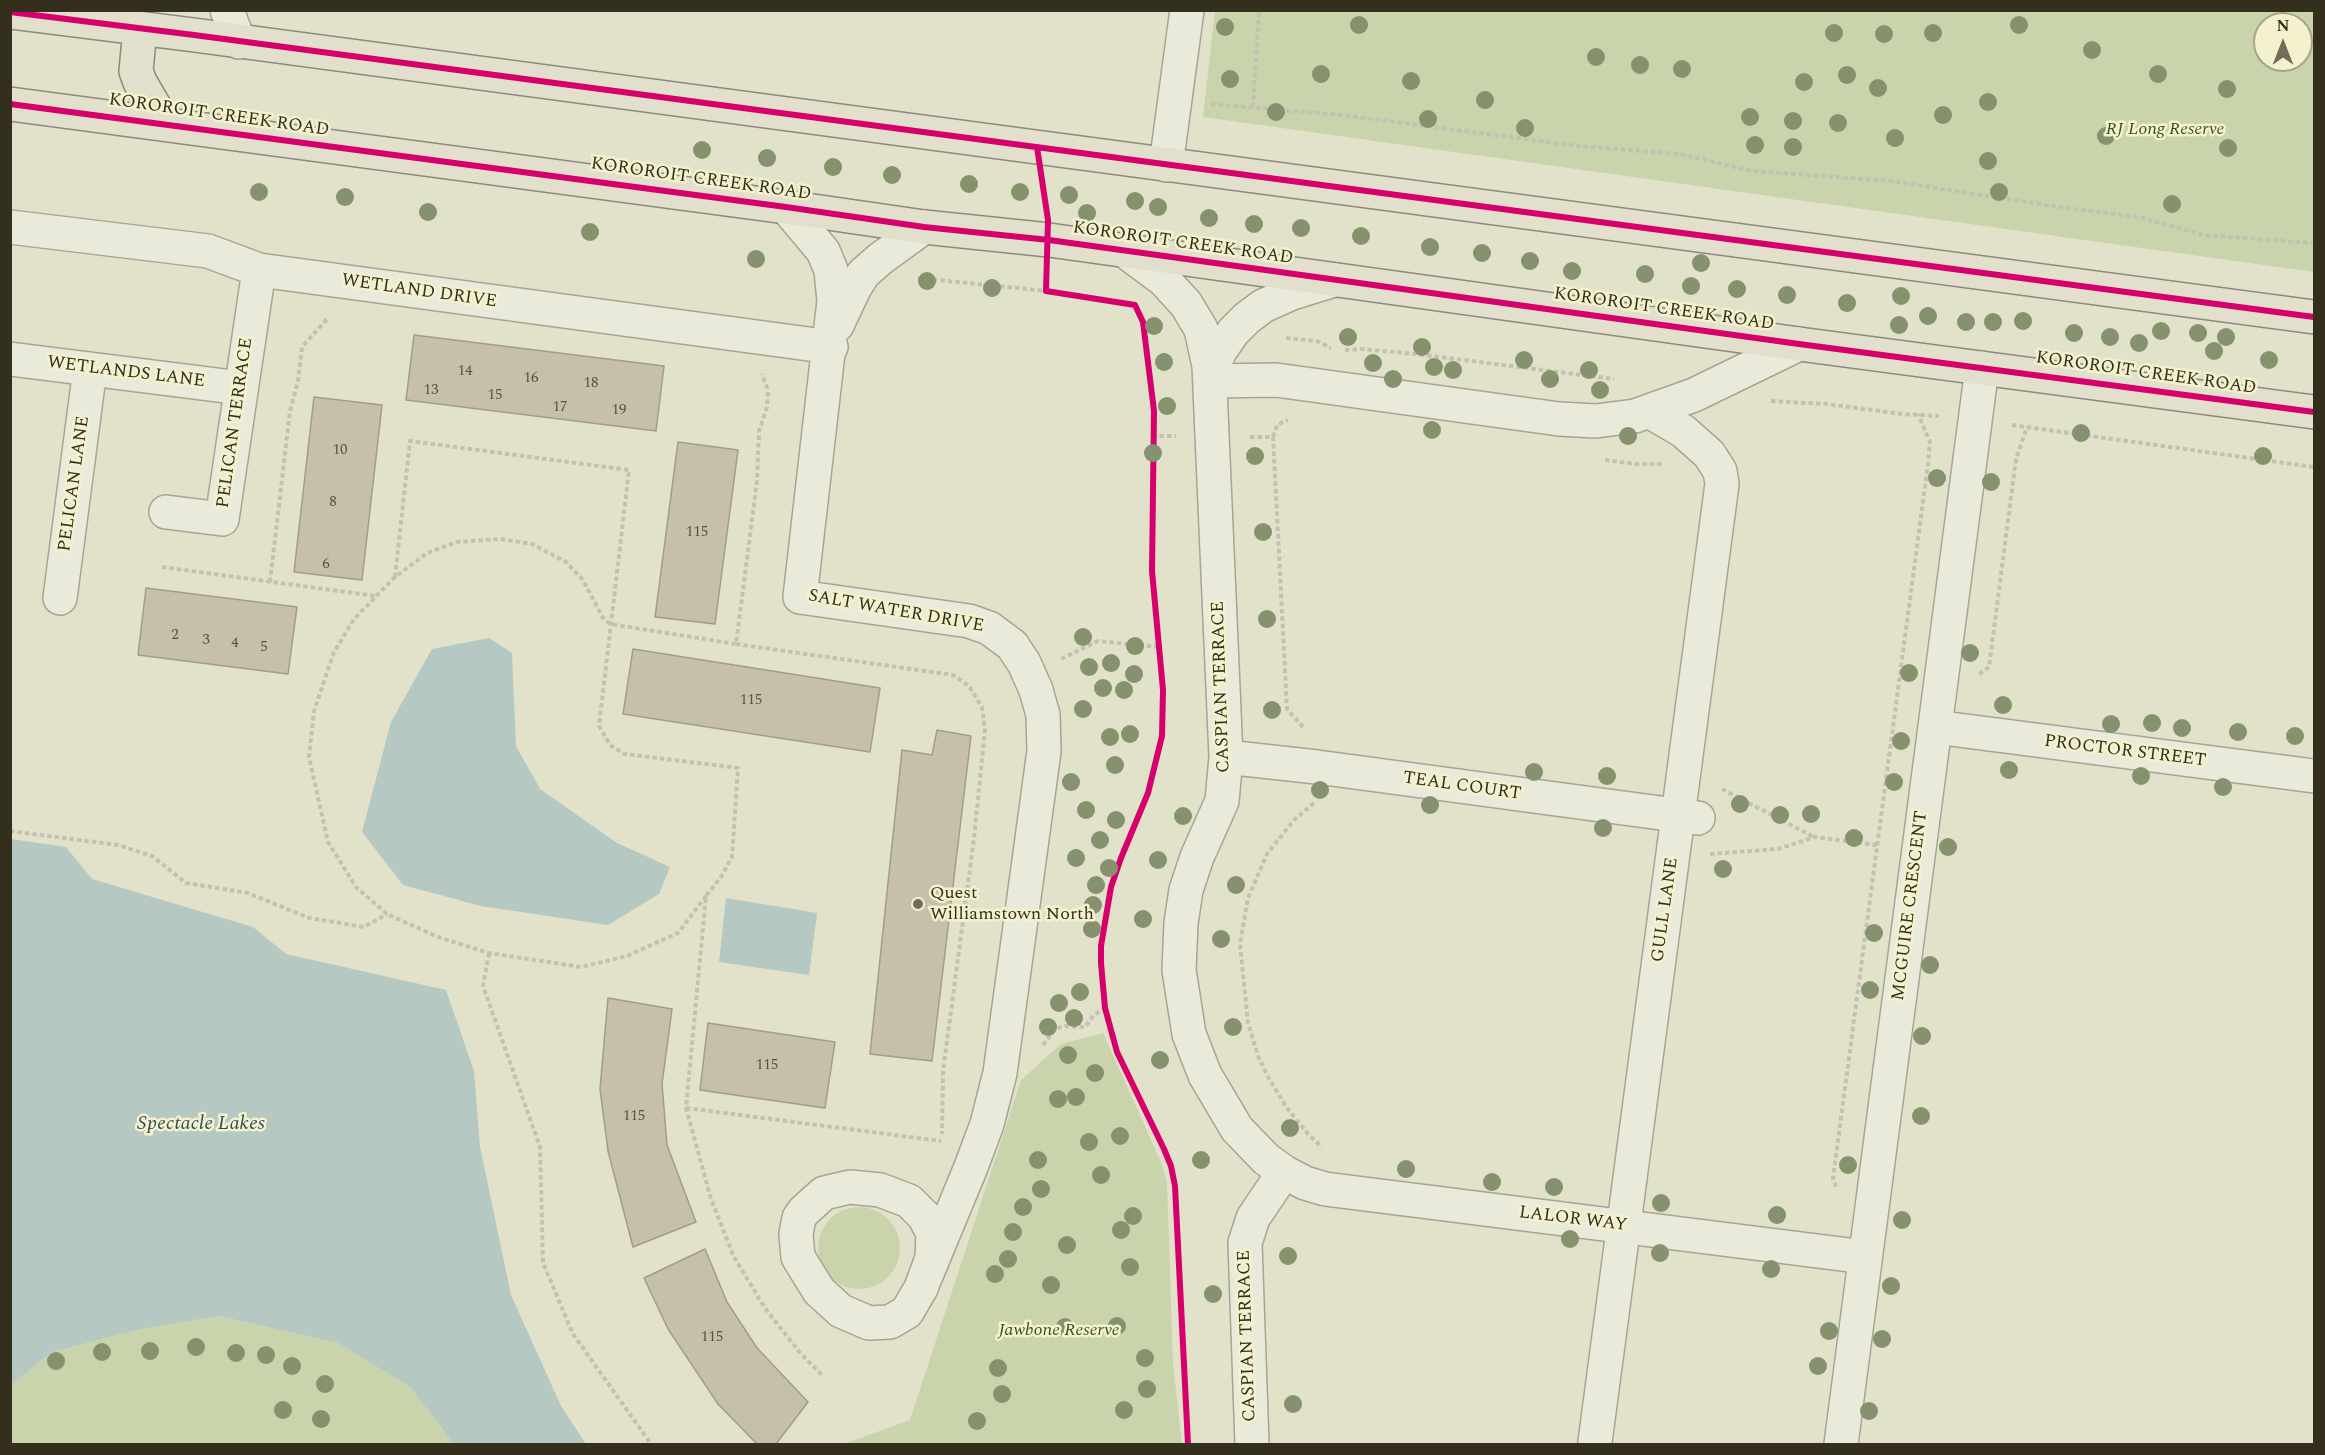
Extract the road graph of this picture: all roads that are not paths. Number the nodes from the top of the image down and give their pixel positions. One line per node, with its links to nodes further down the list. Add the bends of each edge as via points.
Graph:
1 (227, 10): 5 (street)
2 (1187, 10): 8 (street)
3 (10, 12): 4 (main road)
4 (148, 20): 5 (main road); 7 (main road, via 136,71)
5 (239, 42): 8 (main road)
6 (10, 104): 7 (main road, KOROROIT CREEK ROAD)
7 (164, 123): 9 (main road, KOROROIT CREEK ROAD)
8 (1166, 165): 15 (main road)
9 (786, 207): 11 (main road, KOROROIT CREEK ROAD); 17 (street, SALT WATER DRIVE, via 823,251 831,270)
10 (10, 227): 13 (street, WETLAND DRIVE, via 208,251)
11 (924, 227): 12 (main road, KOROROIT CREEK ROAD); 17 (street, SALT WATER DRIVE, via 863,274)
12 (1125, 251): 14 (main road, KOROROIT CREEK ROAD); 21 (street, CASPIAN TERRACE, via 1164,280 1191,310 1202,329)
13 (259, 270): 17 (street, WETLAND DRIVE); 22 (street, PELICAN TERRACE)
14 (1334, 280): 16 (main road, KOROROIT CREEK ROAD); 21 (street, CASPIAN TERRACE, via 1292,293 1247,318 1220,351)
15 (2314, 317)
16 (1799, 344): 19 (main road, KOROROIT CREEK ROAD); 23 (street, KOROROIT CREEK ROAD, via 1709,388)
17 (831, 347): 31 (street, SALT WATER DRIVE, via 800,597 978,623 1012,645 1030,674 1041,704 1045,740 1000,1072)
18 (10, 359): 20 (street, WETLANDS LANE)
19 (1982, 368): 24 (main road, KOROROIT CREEK ROAD); 27 (street, MCGUIRE CRESCENT)
20 (90, 369): 22 (street, WETLANDS LANE); 26 (street, PELICAN LANE)
21 (1210, 381): 23 (street, KOROROIT CREEK ROAD, via 1276,380 1568,420 1596,421); 28 (street, CASPIAN TERRACE)
22 (242, 388): 25 (street, PELICAN TERRACE, via 222,519)
23 (1649, 411): 30 (street, GULL LANE, via 1705,450 1722,480)
24 (2314, 412)
25 (166, 512)
26 (60, 598)
27 (1950, 729): 29 (street, PROCTOR STREET); 35 (street, MCGUIRE CRESCENT)
28 (1226, 757): 30 (street, TEAL COURT); 32 (street, CASPIAN TERRACE, via 1222,801 1186,890 1179,954 1181,988 1189,1034 1213,1091 1237,1129)
29 (2314, 776)
30 (1688, 817): 34 (street, GULL LANE)
31 (975, 1156): 33 (street, via 961,1188 951,1197 941,1200); 36 (street, SALT WATER DRIVE)
32 (1284, 1172): 34 (street, LALOR WAY, via 1325,1189); 38 (street, CASPIAN TERRACE, via 1252,1218 1245,1243)
33 (880, 1190): 36 (street, via 909,1201 928,1222 934,1245); 36 (street, via 842,1188 824,1193 809,1204 799,1218 796,1233 796,1249 804,1269 819,1291 841,1311 876,1323 896,1320 907,1312)
34 (1624, 1227): 35 (street, LALOR WAY); 37 (street, GULL LANE)
35 (1865, 1257): 39 (street, MCGUIRE CRESCENT)
36 (925, 1278)
37 (1595, 1442)
38 (1252, 1444)
39 (1841, 1444)

